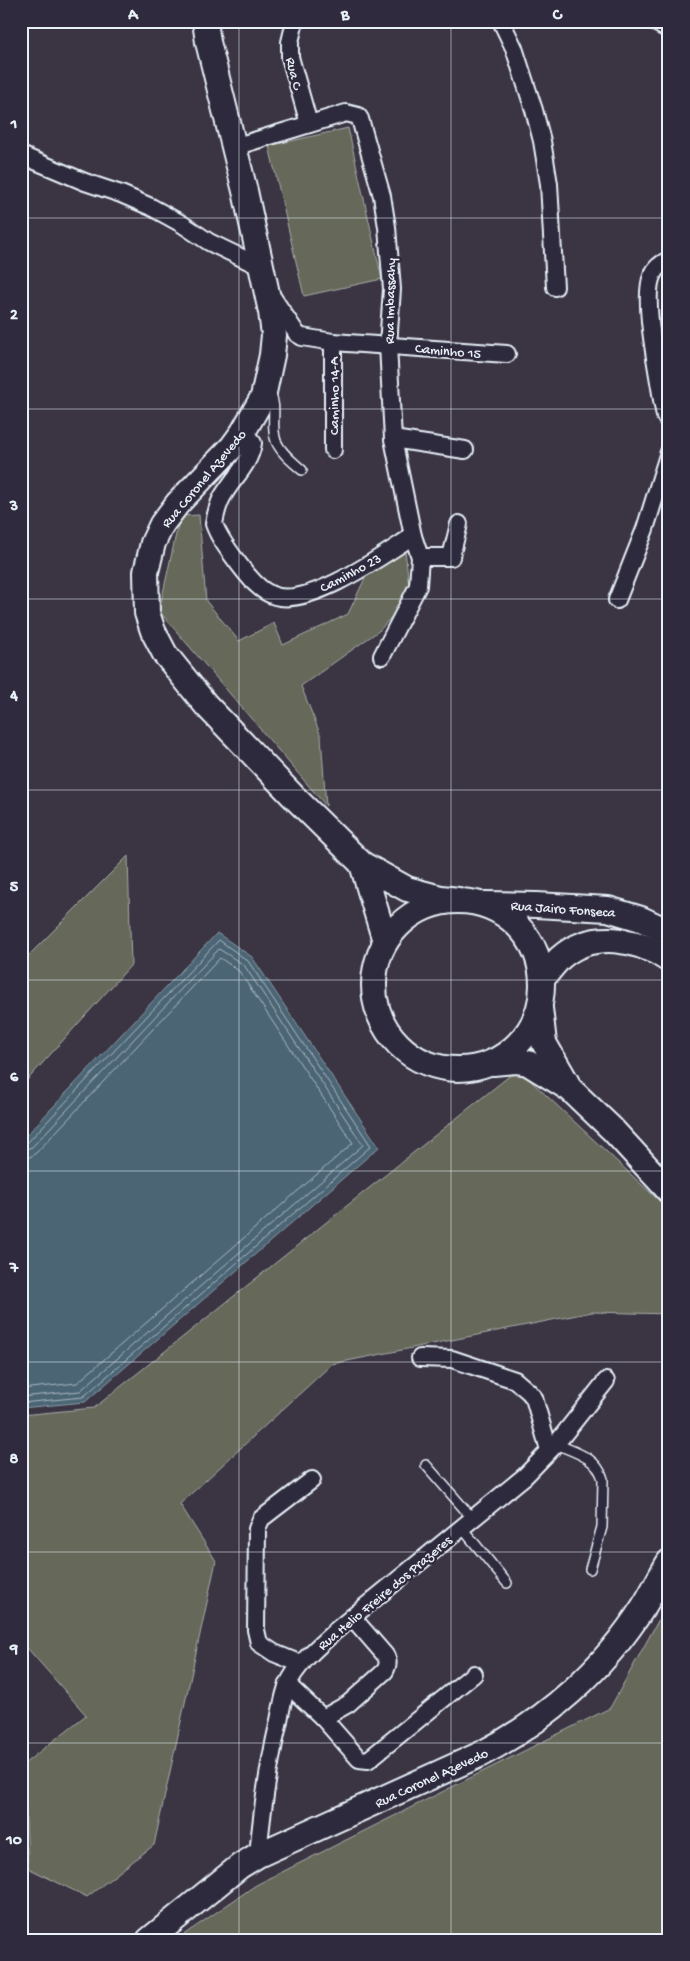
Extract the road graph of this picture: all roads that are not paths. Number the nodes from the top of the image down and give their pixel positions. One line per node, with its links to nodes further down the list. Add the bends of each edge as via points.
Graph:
1 (205, 21): 7 (main road, Rua Coronel Azevedo)
2 (295, 21): 6 (street, Rua C, via 290,56)
3 (501, 21): 11 (street, via 514,48 544,149)
4 (653, 21): 5 (street)
5 (669, 30)
6 (309, 124): 7 (street, Rua Imbassahy); 13 (street, Rua Imbassahy, via 346,112 360,119 382,196 391,252)
7 (234, 147): 10 (main road, Rua Coronel Azevedo)
8 (21, 155): 10 (street, via 151,207)
9 (669, 260): 16 (street, via 652,276 648,297 662,400)
10 (264, 277): 12 (street, Caminho 15, via 297,334); 15 (main road, Rua Coronel Azevedo, via 274,335)
11 (555, 287)
12 (333, 342): 13 (street, Caminho 15); 19 (street, Caminho 14-A)
13 (388, 344): 14 (street, Caminho 15); 18 (street, Rua Imbassahy)
14 (507, 354)
15 (266, 385): 17 (main road, Rua Coronel Azevedo, via 257,410); 22 (lane, via 275,404 276,441 282,452)
16 (669, 422)
17 (243, 432): 24 (street, Caminho 23, via 253,443 252,452 225,492 214,524 247,574 265,591 285,597 314,591 348,577); 28 (main road, Rua Coronel Azevedo, via 162,524 153,543 146,572 147,613 162,649 206,705)
18 (393, 439): 20 (street); 24 (street, Rua Imbassahy)
19 (333, 450)
20 (465, 450)
21 (669, 452): 26 (street, via 645,529)
22 (302, 470)
23 (459, 524): 25 (street, via 451,557)
24 (413, 536): 25 (street, Rua Imbassahy)
25 (420, 557): 27 (street, Rua Imbassahy, via 418,586)
26 (617, 600)
27 (382, 656)
28 (362, 864): 29 (main road, via 407,889); 32 (main road)
29 (458, 900): 30 (main road); 32 (main road, via 436,903 416,911 398,924)
30 (483, 904): 31 (main road, Rua Jairo Fonseca, via 608,909); 34 (main road, via 505,915 524,932 536,954)
31 (669, 932)
32 (385, 941): 36 (main road, via 376,963 373,986 377,1009 386,1030 402,1048 421,1061 443,1068 466,1069)
33 (669, 960): 34 (main road, Rua Jairo Fonseca, via 628,941 603,940 572,950 560,958)
34 (542, 979): 35 (main road)
35 (540, 1008): 36 (main road, via 529,1032 512,1051); 37 (main road, via 544,1043)
36 (489, 1064): 37 (main road, via 528,1063)
37 (570, 1089): 38 (main road)
38 (669, 1191)
39 (420, 1358): 41 (street, via 452,1359 516,1380 534,1398)
40 (606, 1381): 41 (street, Rua Helio Freire dos Prazeres)
41 (552, 1447): 44 (street, Rua Helio Freire dos Prazeres); 46 (lane, via 594,1461 603,1478 602,1527)
42 (426, 1465): 44 (lane)
43 (312, 1480): 49 (street, via 261,1519 257,1529 256,1630 259,1642 274,1653)
44 (468, 1524): 47 (lane); 48 (street, Rua Helio Freire dos Prazeres)
45 (669, 1562): 53 (main road, Rua Coronel Azevedo, via 644,1606 596,1667 569,1694 509,1739 418,1784)
46 (590, 1569)
47 (507, 1583)
48 (352, 1618): 49 (street, Rua Helio Freire dos Prazeres); 52 (street, via 385,1655 388,1665 348,1704)
49 (301, 1664): 51 (street, Rua Helio Freire dos Prazeres)
50 (474, 1674): 52 (street, via 368,1760 359,1759)
51 (288, 1685): 52 (street); 53 (street, Rua Helio Freire dos Prazeres, via 272,1752)
52 (323, 1718)
53 (258, 1855): 54 (main road, Rua Coronel Azevedo)
54 (149, 1940)

